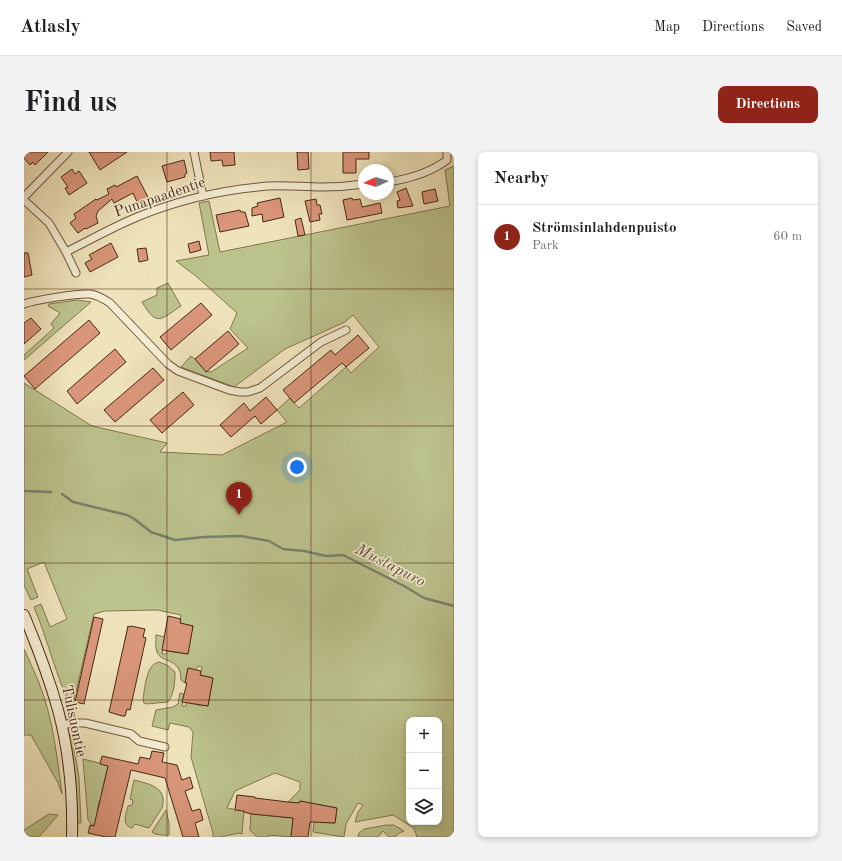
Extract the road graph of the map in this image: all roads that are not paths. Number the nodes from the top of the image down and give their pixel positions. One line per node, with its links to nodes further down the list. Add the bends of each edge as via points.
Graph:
1 (68, 152): 7 (street)
2 (194, 152): 6 (street)
3 (447, 152): 4 (street, via 447,160 440,166)
4 (394, 181)
5 (358, 185): 6 (street, Punapaadentie, via 336,187 268,186)
6 (203, 196): 9 (street, Punapaadentie, via 138,217)
7 (24, 197)
8 (24, 200): 9 (street, via 49,223)
9 (66, 252): 10 (street)
10 (76, 273)
11 (24, 304): 12 (street, via 79,294 101,297 178,371 240,392 260,388 321,342)
12 (346, 330)
13 (24, 615): 14 (main road, Tulisuontie, via 50,684)
14 (62, 725): 15 (street, via 73,722 85,723 131,734 139,740); 16 (main road, Tulisuontie, via 70,776)
15 (165, 747)
16 (72, 837)

